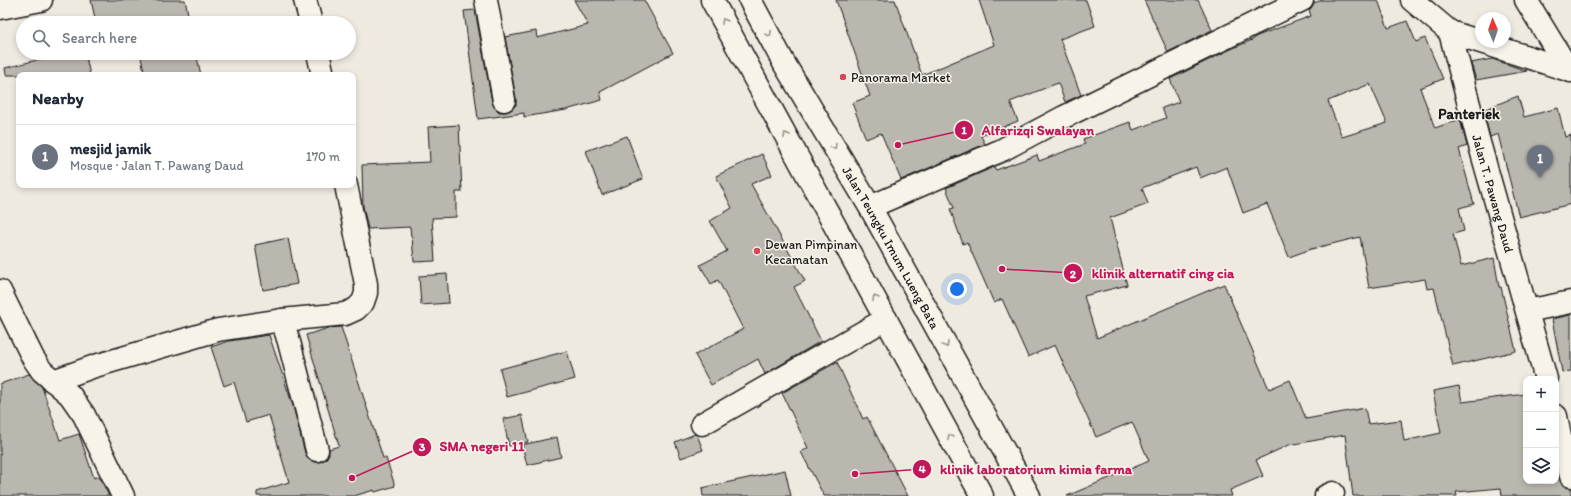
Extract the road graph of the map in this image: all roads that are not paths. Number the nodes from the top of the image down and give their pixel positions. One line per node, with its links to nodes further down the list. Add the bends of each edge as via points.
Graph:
1 (41, 0): 9 (main road)
2 (306, 0): 10 (main road)
3 (486, 0): 15 (main road)
4 (712, 0): 21 (main road, one-way to 4)
5 (750, 0): 17 (main road, Jalan Teungku Imum Lueng Bata, one-way to 17, via 785,65)
6 (1302, 0): 17 (main road, via 1002,150)
7 (1412, 0): 11 (main road)
8 (1526, 0): 13 (main road)
9 (0, 8)
10 (309, 16)
11 (1450, 32): 13 (main road); 20 (main road, Jalan T. Pawang Daud)
12 (320, 60): 14 (main road)
13 (1569, 70)
14 (322, 72)
15 (504, 100)
16 (347, 188): 22 (main road, via 366,284 363,302 345,314)
17 (870, 207): 31 (main road, Jalan Teungku Imum Lueng Bata, one-way to 31)
18 (0, 291): 24 (main road, via 33,358)
19 (1571, 302): 20 (main road)
20 (1527, 311): 23 (main road, Jalan T. Pawang Daud)
21 (886, 319): 25 (main road); 30 (main road, one-way to 21)
22 (282, 320): 24 (main road, via 218,330 95,366); 27 (main road)
23 (1545, 376)
24 (54, 382): 29 (main road, via 70,396 84,414)
25 (702, 424)
26 (1559, 432): 28 (main road)
27 (317, 450)
28 (1571, 476)
29 (123, 496)
30 (982, 496)
31 (1029, 496)

